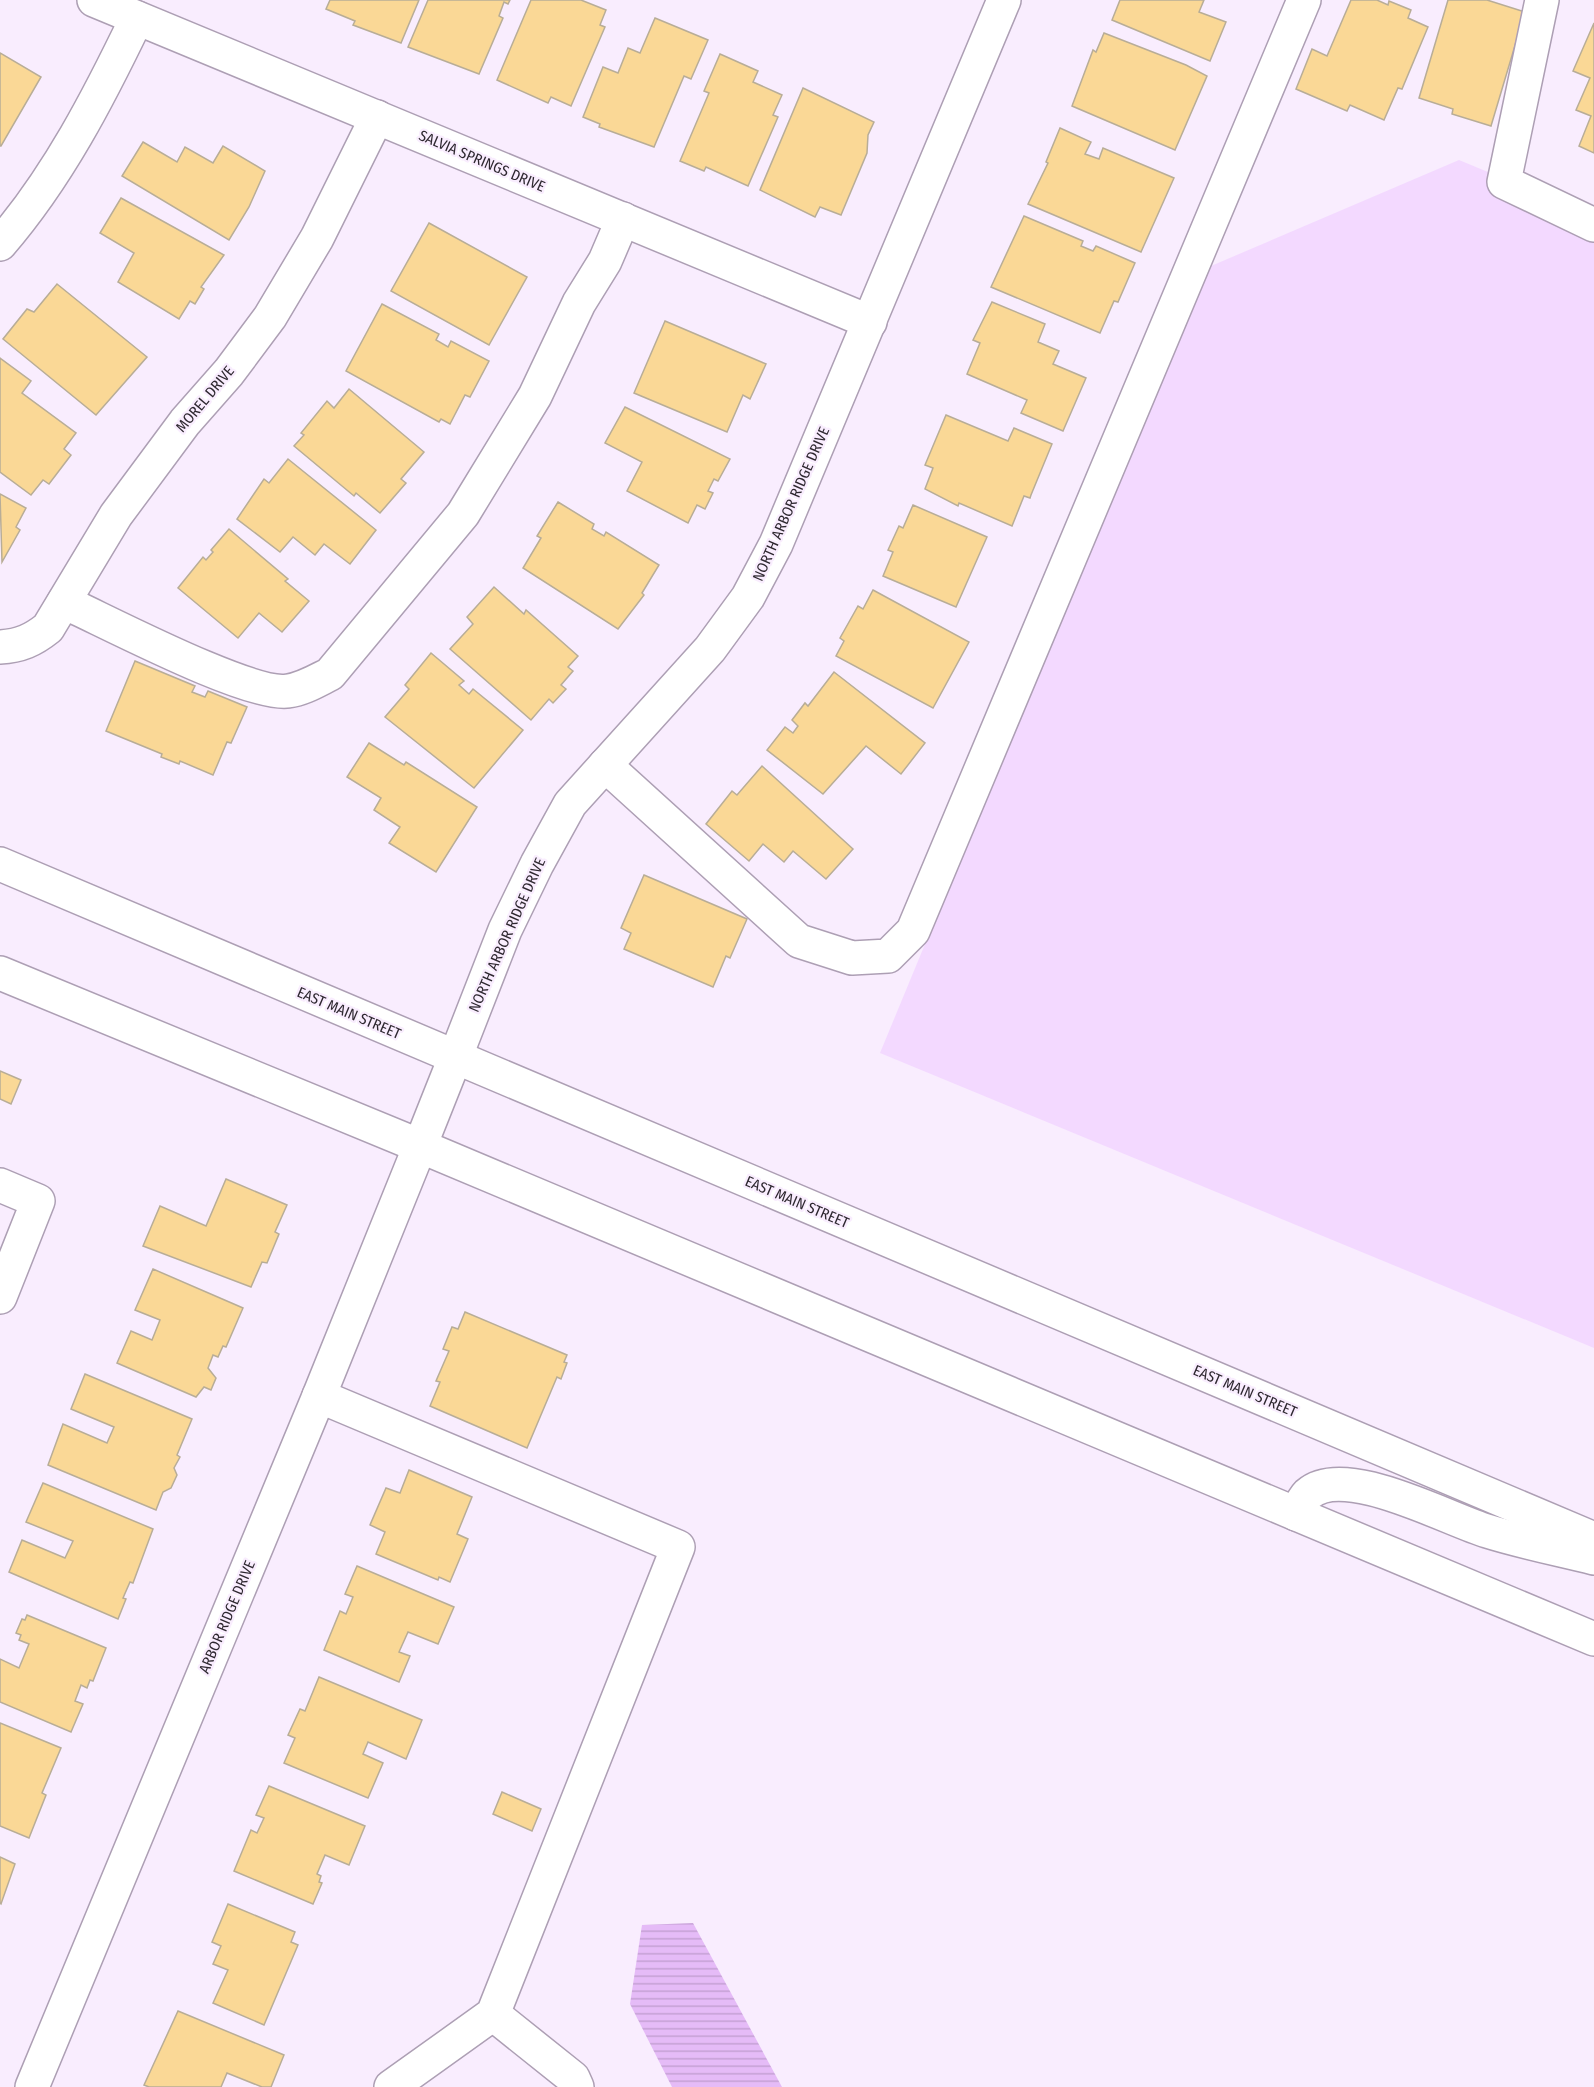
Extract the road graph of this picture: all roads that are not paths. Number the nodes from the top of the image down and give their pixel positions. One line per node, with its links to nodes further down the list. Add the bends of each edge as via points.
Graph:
1 (94, 0): 5 (main road, SALVIA SPRINGS DRIVE)
2 (1004, 0): 10 (main road, NORTH ARBOR RIDGE DRIVE)
3 (1304, 0): 13 (main road, via 913,931 888,956 852,958 799,940)
4 (1542, 0): 8 (main road, via 1504,182)
5 (136, 18): 6 (main road, SALVIA SPRINGS DRIVE); 9 (main road, via 91,111)
6 (377, 117): 7 (main road, SALVIA SPRINGS DRIVE); 11 (main road, MOREL DRIVE, via 317,238 270,317 116,515)
7 (623, 219): 10 (main road, SALVIA SPRINGS DRIVE); 11 (main road, via 535,396 463,514 330,674 285,692 240,683)
8 (1594, 225)
9 (0, 244)
10 (870, 322): 13 (main road, NORTH ARBOR RIDGE DRIVE, via 776,544 748,597 710,649)
11 (64, 602): 12 (main road, MOREL DRIVE, via 48,628 33,640)
12 (0, 647)
13 (605, 765): 16 (main road, NORTH ARBOR RIDGE DRIVE, via 570,804 537,864)
14 (0, 864): 16 (main road, EAST MAIN STREET)
15 (0, 973): 17 (main road)
16 (455, 1058): 17 (main road, NORTH ARBOR RIDGE DRIVE); 22 (main road, EAST MAIN STREET)
17 (420, 1146): 20 (main road, ARBOR RIDGE DRIVE); 21 (main road)
18 (0, 1185): 19 (main road, via 38,1201)
19 (0, 1296)
20 (319, 1396): 25 (main road, via 678,1547); 26 (main road, ARBOR RIDGE DRIVE)
21 (1296, 1514): 23 (main road, via 1308,1494 1324,1487 1347,1485 1389,1493 1486,1531); 24 (main road)
22 (1594, 1539)
23 (1594, 1558)
24 (1594, 1639)
25 (493, 2014): 27 (main road); 28 (main road, via 573,2078)
26 (32, 2087)
27 (391, 2087)
28 (578, 2087)

